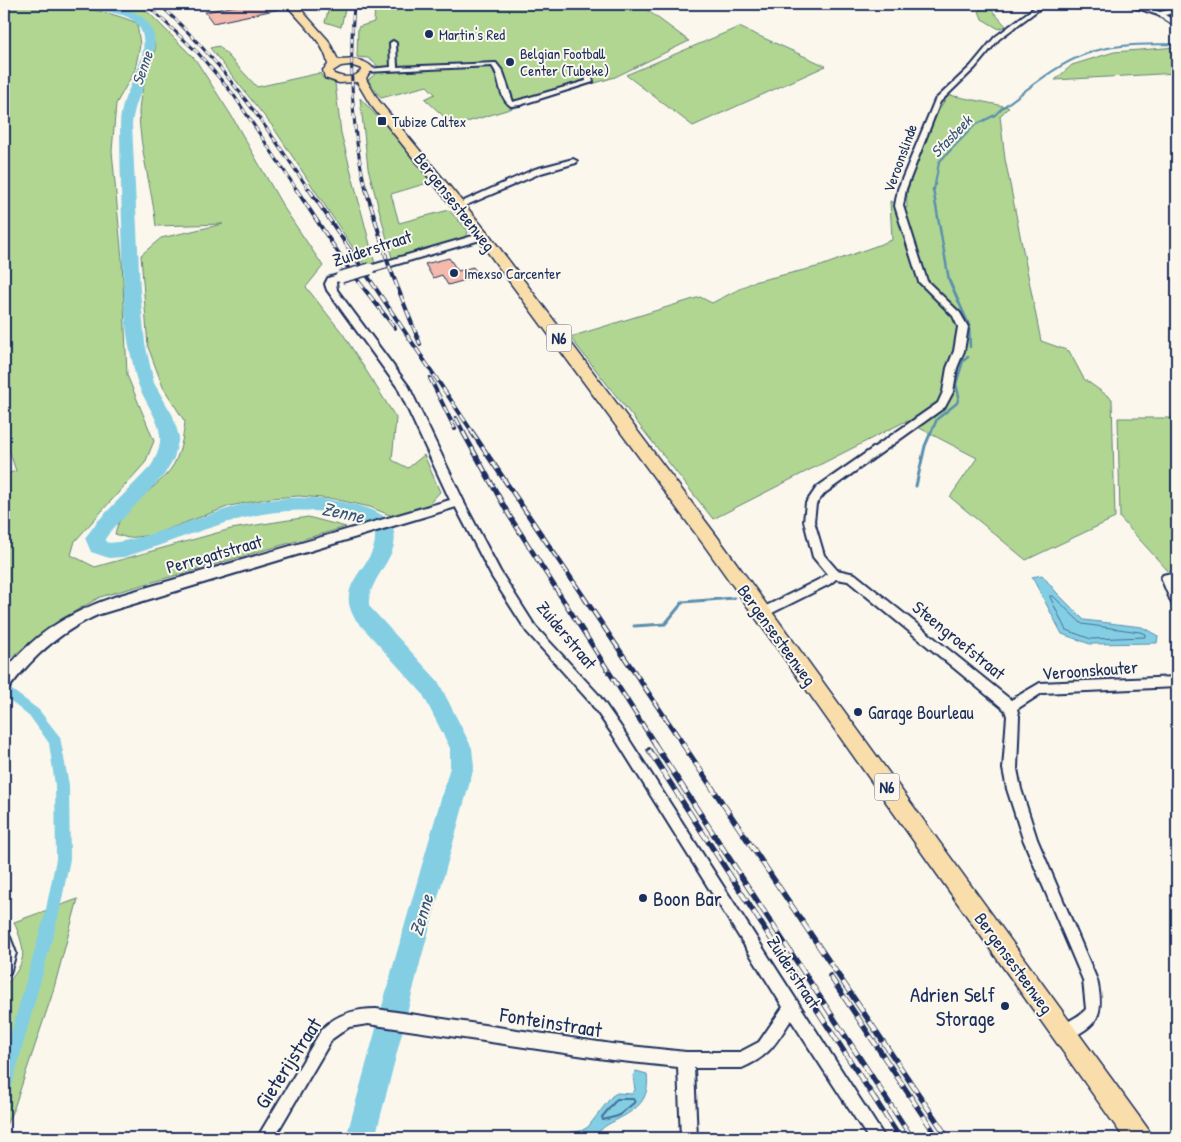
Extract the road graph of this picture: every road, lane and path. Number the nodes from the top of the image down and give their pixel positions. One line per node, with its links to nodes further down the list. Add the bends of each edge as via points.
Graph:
1 (291, 4): 7 (main road)
2 (1043, 4): 20 (street, Veroonslinde, via 997,38 973,67 937,101 902,189 899,206 923,282 957,315 963,327 959,351 942,404 821,490 812,500 809,521 814,542 819,558)
3 (1129, 4): 5 (street)
4 (1177, 10): 5 (street)
5 (1160, 14): 6 (street)
6 (1177, 26)
7 (324, 42): 9 (main road); 10 (main road)
8 (393, 44): 11 (street)
9 (350, 62): 10 (main road); 13 (main road, via 364,64)
10 (333, 65): 14 (main road, via 328,70 329,76)
11 (394, 69): 12 (street, via 494,64 498,67 505,98 511,104 590,82); 13 (street)
12 (588, 73)
13 (365, 74): 14 (main road); 15 (main road, N6, via 362,84)
14 (348, 80): 15 (main road, N6, via 367,100)
15 (374, 102): 17 (main road, Bergensesteenweg / N6)
16 (573, 161): 17 (street, via 538,171)
17 (458, 205): 18 (main road, Bergensesteenweg / N6)
18 (483, 236): 19 (street, Zuiderstraat, bridge, via 341,277 330,284 402,387); 23 (main road, Bergensesteenweg / N6)
19 (458, 502): 25 (street, Perregatstraat, via 117,602 80,616 42,643 12,671); 29 (street, Zuiderstraat, via 496,574 531,629 594,698 617,731)
20 (834, 574): 23 (street); 26 (street, Steengroefstraat, via 852,577)
21 (1167, 578): 22 (street)
22 (1177, 603)
23 (762, 612): 31 (main road, Bergensesteenweg / N6)
24 (1177, 682): 26 (street, Veroonskouter, via 1040,688)
25 (4, 684)
26 (1010, 707): 31 (street, via 1013,716 1010,769 1014,789 1030,839 1090,980 1094,999 1089,1019)
27 (4, 943): 28 (street, via 7,953)
28 (4, 967)
29 (792, 1006): 32 (street, Fonteinstraat, via 764,1047 742,1060); 35 (street, Zuiderstraat)
30 (411, 1022): 32 (street, Fonteinstraat); 33 (street, Gieterijstraat, via 359,1016 337,1024 327,1034)
31 (1064, 1033): 36 (main road, Bergensesteenweg / N6)
32 (686, 1060): 34 (street)
33 (265, 1138)
34 (689, 1138)
35 (877, 1138)
36 (1139, 1138)

